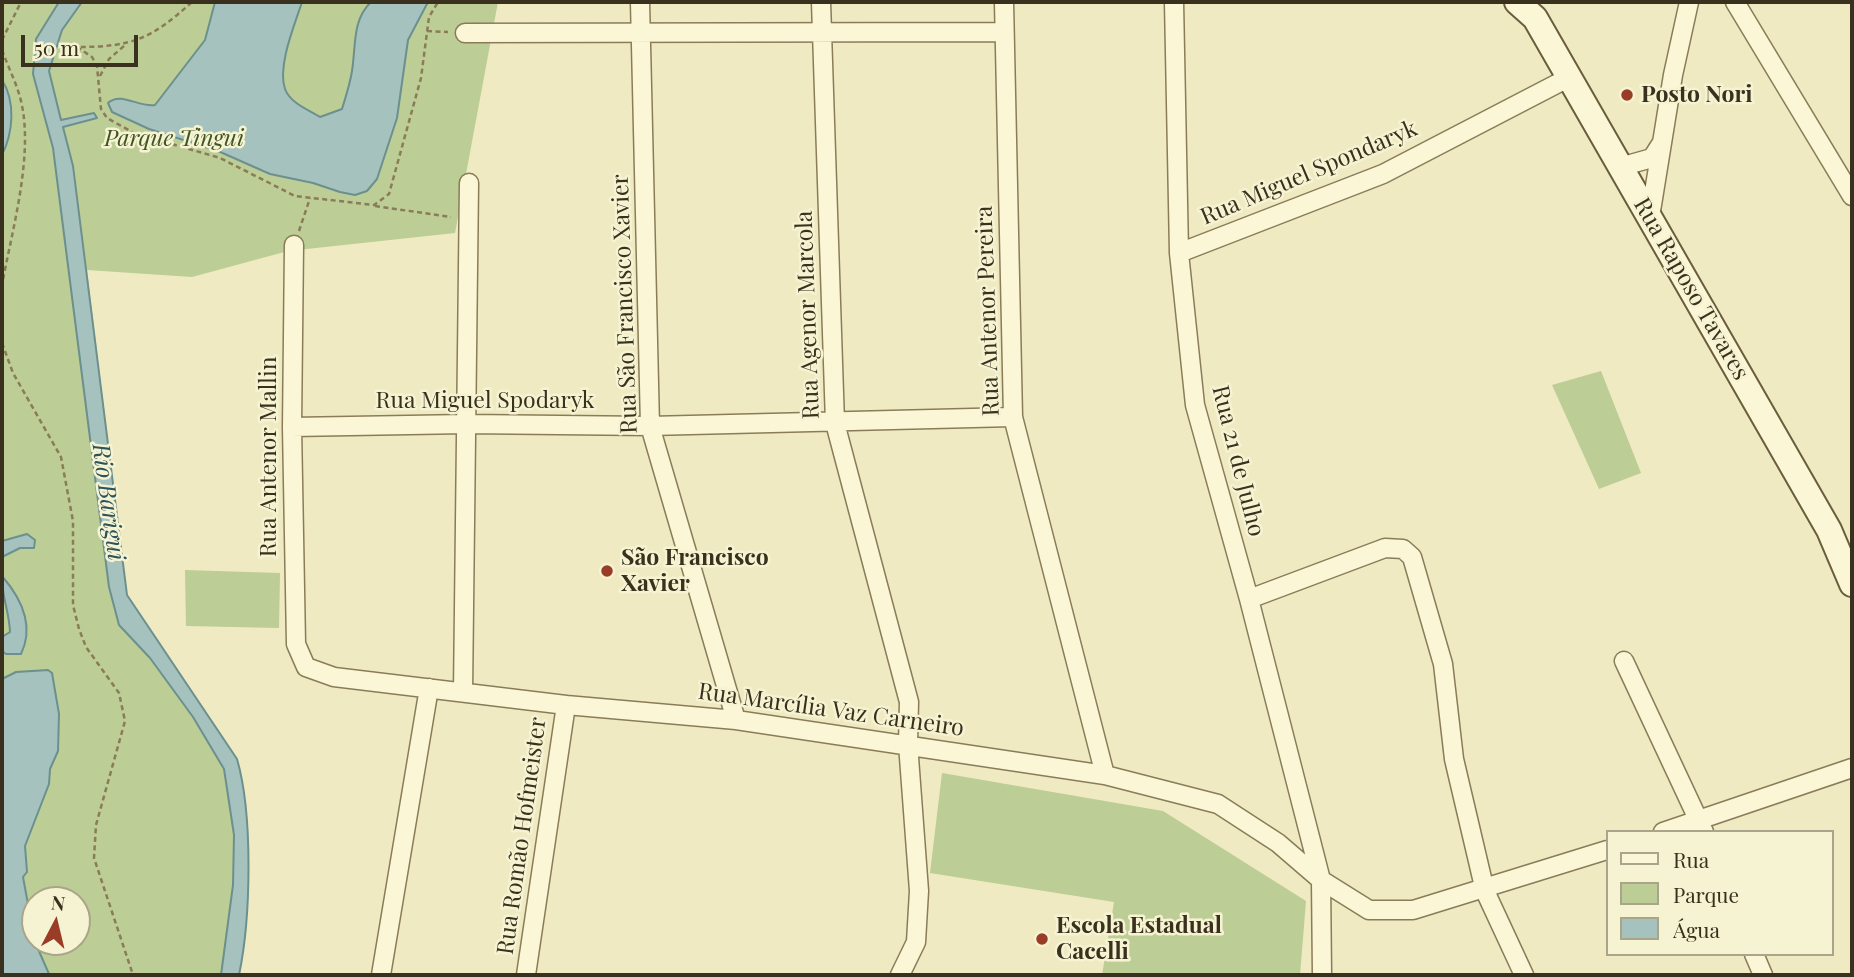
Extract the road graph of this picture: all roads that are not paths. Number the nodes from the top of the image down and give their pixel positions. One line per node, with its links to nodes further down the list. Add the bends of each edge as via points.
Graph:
1 (640, 2): 11 (street, Rua São Francisco Xavier)
2 (821, 2): 8 (street, Rua Agenor Marcola)
3 (1004, 2): 9 (street, Rua Antenor Pereira)
4 (1174, 2): 19 (street, Rua 21 de Julho)
5 (1517, 2): 12 (main road, Rua Raposo Tavares, via 1535,18)
6 (1689, 2): 13 (street)
7 (1735, 2): 16 (street)
8 (822, 30): 9 (street); 11 (street); 21 (street, Rua Agenor Marcola)
9 (1004, 32): 20 (street, Rua Antenor Pereira)
10 (465, 33): 11 (street)
11 (641, 33): 23 (street, Rua São Francisco Xavier)
12 (1568, 78): 14 (main road, Rua Raposo Tavares); 19 (street, Rua Miguel Spondaryk, via 1383,174)
13 (1661, 144): 14 (street, via 1652,158); 17 (street)
14 (1620, 167): 17 (main road, Rua Raposo Tavares)
15 (469, 183): 22 (street)
16 (1852, 195)
17 (1650, 216): 25 (main road, Rua Raposo Tavares, via 1829,530)
18 (294, 245): 24 (street, Rua Antenor Mallin)
19 (1179, 253): 26 (street, Rua 21 de Julho, via 1195,405)
20 (1013, 416): 21 (street, Rua Miguel Spodaryk); 35 (street, Rua Antenor Pereira)
21 (835, 423): 23 (street, Rua Miguel Spodaryk); 33 (street, Rua Agenor Marcola, via 909,702)
22 (467, 424): 23 (street, Rua Miguel Spodaryk); 24 (street, Rua Miguel Spodaryk); 30 (street)
23 (650, 426): 32 (street, Rua São Francisco Xavier)
24 (292, 428): 28 (street, Rua Antenor Mallin, via 296,644)
25 (1852, 584)
26 (1249, 599): 39 (street, Rua 21 de Julho); 40 (street, via 1385,548 1403,549 1412,557 1443,664 1454,759)
27 (1624, 661): 36 (street)
28 (306, 667): 29 (street, Rua Marcília Vaz Carneiro, via 334,677)
29 (429, 688): 30 (street, Rua Marcília Vaz Carneiro); 42 (street)
30 (464, 692): 31 (street, Rua Marcília Vaz Carneiro)
31 (566, 705): 32 (street, Rua Marcília Vaz Carneiro); 43 (street, Rua Romão Hofmeister)
32 (736, 719): 33 (street, Rua Marcília Vaz Carneiro)
33 (908, 744): 35 (street, Rua Marcília Vaz Carneiro); 44 (street, Rua Agenor Marcola, via 919,891 916,942)
34 (1852, 768): 36 (street)
35 (1105, 775): 39 (street, Rua Marcília Vaz Carneiro, via 1219,804 1278,843)
36 (1702, 826): 37 (street)
37 (1676, 830)
38 (1605, 851): 40 (street, Rua Marcília Vaz Carneiro)
39 (1321, 880): 40 (street, Rua Marcília Vaz Carneiro, via 1369,910 1413,910); 45 (street)
40 (1485, 891): 46 (street)
41 (1756, 956): 47 (street)
42 (381, 975)
43 (526, 975)
44 (900, 975)
45 (1322, 975)
46 (1524, 975)
47 (1763, 975)

